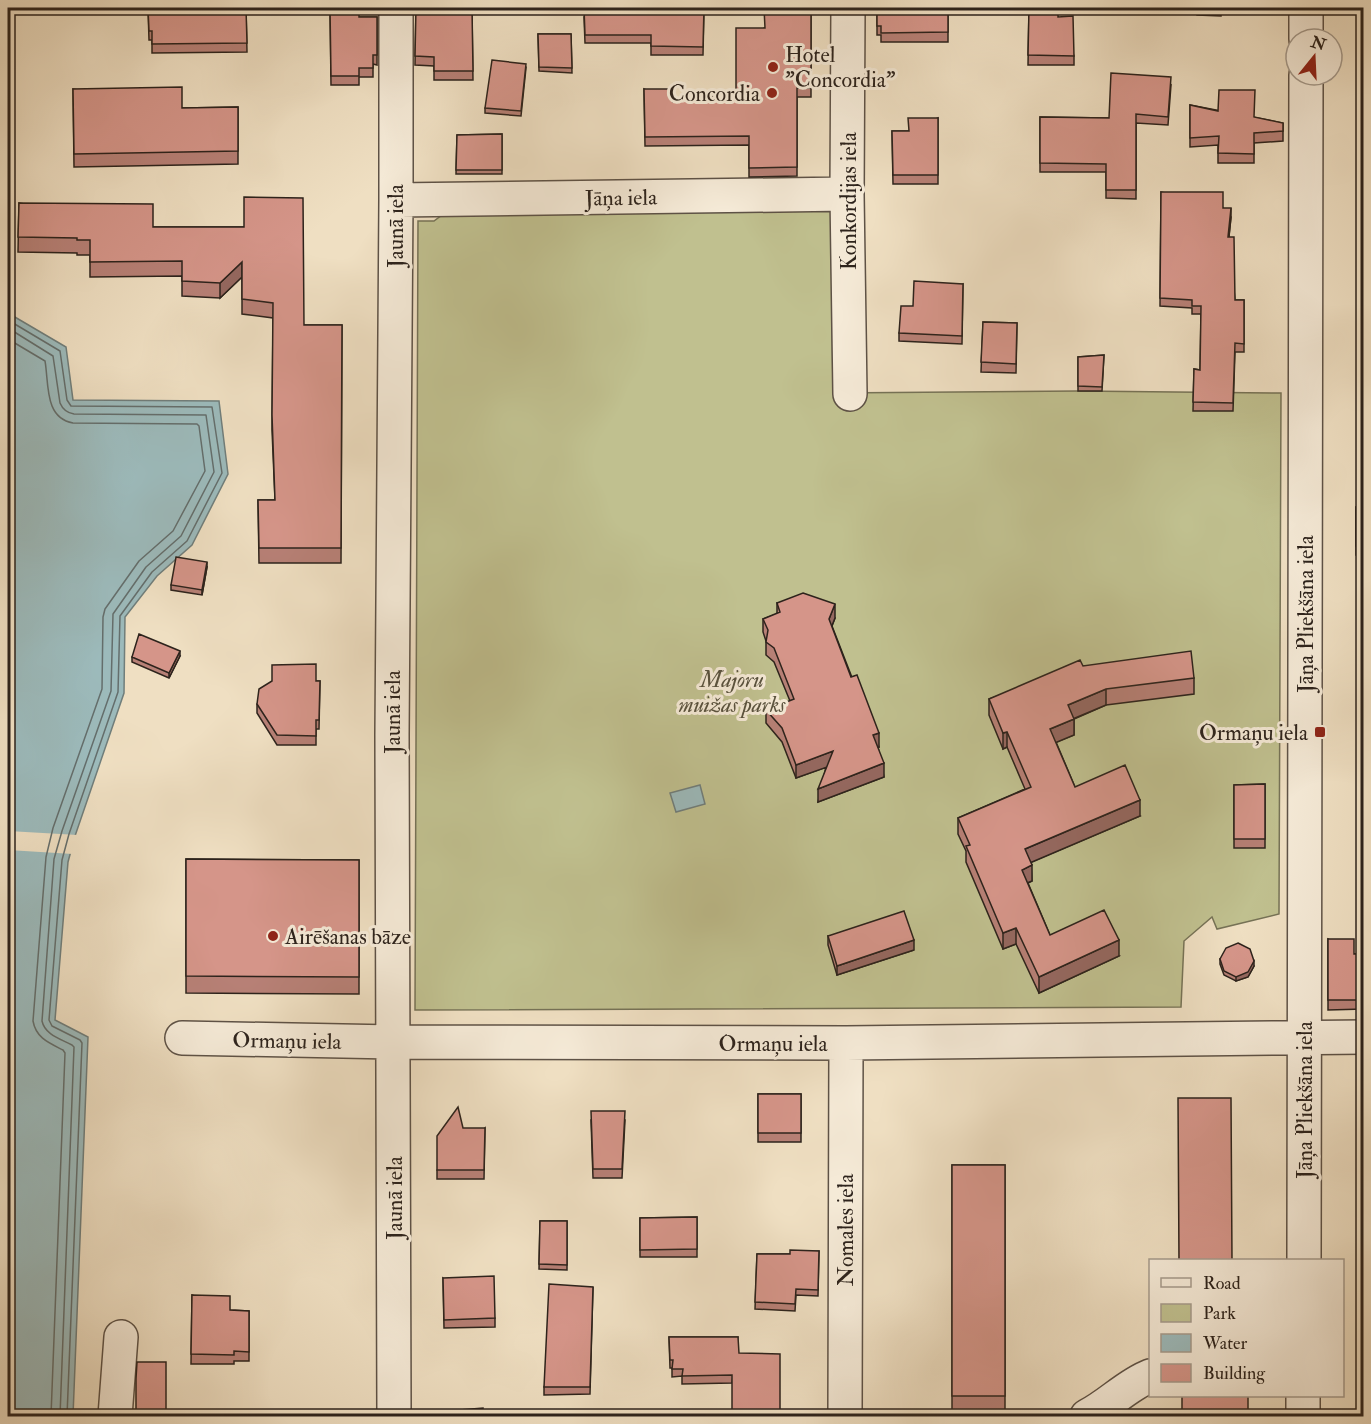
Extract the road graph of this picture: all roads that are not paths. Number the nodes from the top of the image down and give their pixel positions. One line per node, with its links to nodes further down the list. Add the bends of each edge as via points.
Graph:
1 (396, 8): 7 (street, Jaunā iela)
2 (848, 8): 6 (street, Konkordijas iela)
3 (1306, 8): 4 (street)
4 (1306, 27)
5 (1306, 87): 9 (street, Jāņa Pliekšāna iela)
6 (847, 194): 7 (street, Jāņa iela); 8 (street, Konkordijas iela)
7 (396, 200): 12 (street, Jaunā iela)
8 (850, 394)
9 (1305, 1037): 10 (street, Ormaņu iela); 13 (street, Ormaņu iela); 14 (street, Jāņa Pliekšāna iela)
10 (1364, 1037)
11 (182, 1038): 12 (street, Ormaņu iela)
12 (393, 1042): 13 (street, Ormaņu iela); 19 (street, Jaunā iela)
13 (846, 1043): 20 (street, Nomales iela)
14 (1304, 1259)
15 (121, 1338): 18 (street)
16 (1149, 1376): 21 (street)
17 (1303, 1397): 22 (street)
18 (115, 1416)
19 (394, 1416)
20 (845, 1416)
21 (1087, 1416)
22 (1303, 1416)

